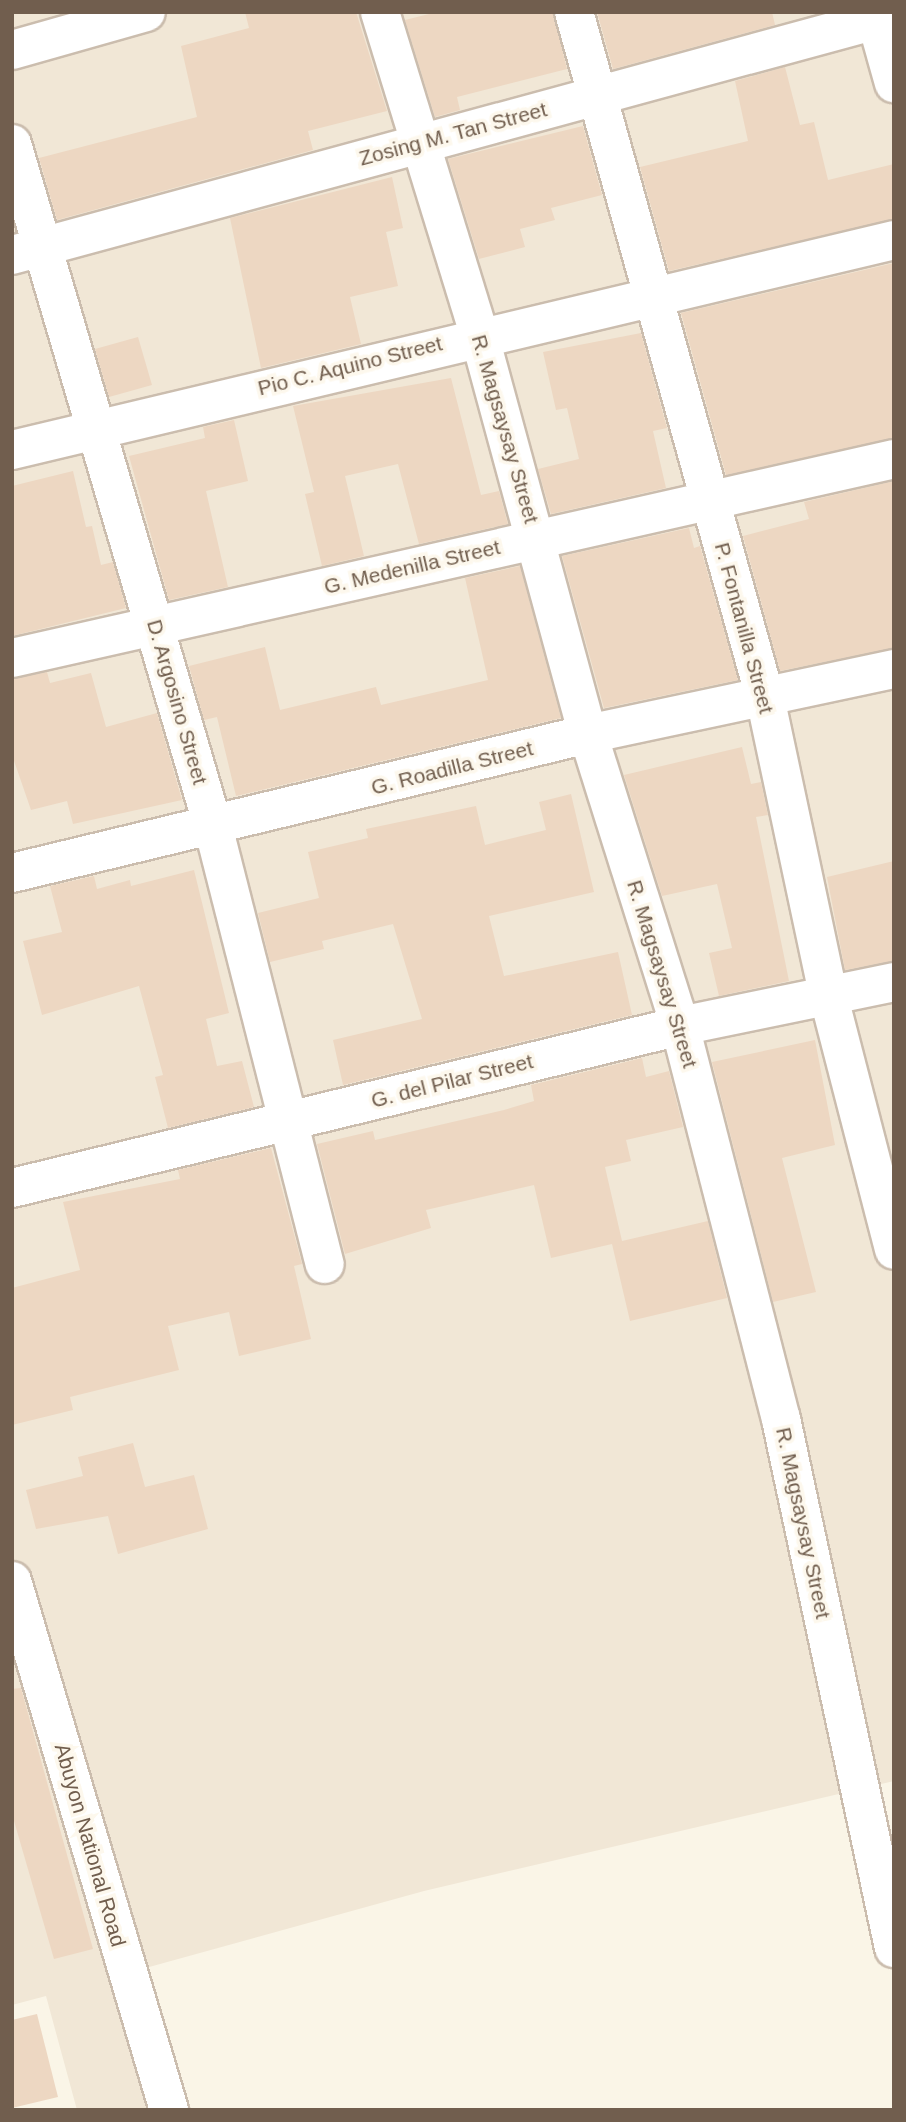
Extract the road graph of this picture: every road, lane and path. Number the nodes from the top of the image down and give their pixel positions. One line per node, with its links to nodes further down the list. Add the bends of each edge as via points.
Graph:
1 (146, 12): 5 (street)
2 (380, 12): 8 (street, R. Magsaysay Street)
3 (574, 12): 7 (street, P. Fontanilla Street)
4 (881, 16): 6 (street); 7 (street, Zosing M. Tan Street)
5 (12, 50)
6 (894, 83)
7 (595, 96): 8 (street, Zosing M. Tan Street); 12 (street, P. Fontanilla Street)
8 (416, 143): 11 (street, Zosing M. Tan Street); 13 (street, R. Magsaysay Street)
9 (12, 144): 11 (street, D. Argosino Street)
10 (894, 240): 12 (street, Pio C. Aquino Street)
11 (27, 251): 14 (street, D. Argosino Street)
12 (655, 293): 13 (street, Pio C. Aquino Street); 17 (street, P. Fontanilla Street)
13 (479, 334): 14 (street, Pio C. Aquino Street); 18 (street, R. Magsaysay Street)
14 (97, 427): 15 (street, Pio C. Aquino Street); 19 (street, D. Argosino Street)
15 (12, 450)
16 (894, 458): 17 (street, G. Medenilla Street)
17 (710, 501): 18 (street, G. Medenilla Street); 22 (street, P. Fontanilla Street)
18 (535, 538): 19 (street, G. Medenilla Street); 23 (street, R. Magsaysay Street)
19 (155, 627): 20 (street, G. Medenilla Street); 24 (street, D. Argosino Street)
20 (12, 658)
21 (894, 669): 22 (street, G. Roadilla Street)
22 (765, 698): 23 (street, G. Roadilla Street); 27 (street, P. Fontanilla Street)
23 (588, 734): 24 (street, G. Roadilla Street); 28 (street, R. Magsaysay Street)
24 (213, 826): 25 (street, G. Roadilla Street); 29 (street, D. Argosino Street)
25 (12, 873)
26 (894, 982): 27 (street, G. del Pilar Street)
27 (829, 998): 28 (street, G. del Pilar Street); 31 (street, P. Fontanilla Street)
28 (680, 1026): 29 (street, G. del Pilar Street); 34 (street, R. Magsaysay Street, via 780,1419)
29 (289, 1121): 30 (street, G. del Pilar Street); 32 (street, D. Argosino Street)
30 (12, 1188)
31 (894, 1250)
32 (325, 1264)
33 (12, 1581): 35 (street, Abuyon National Road)
34 (894, 1948)
35 (169, 2110)

